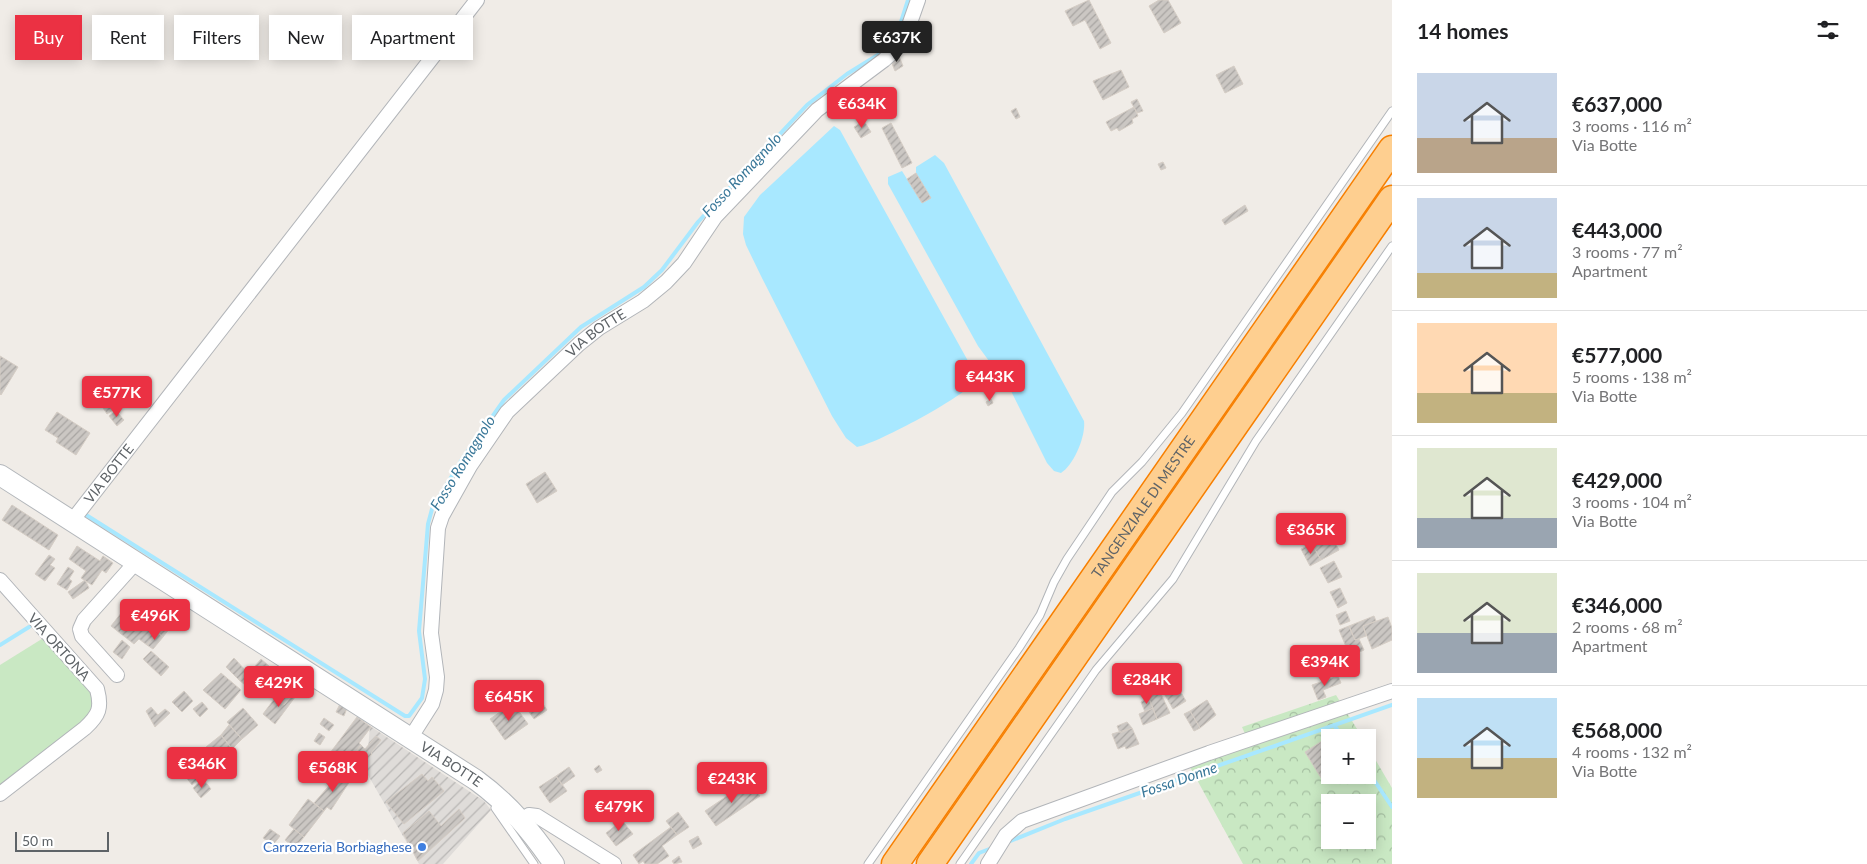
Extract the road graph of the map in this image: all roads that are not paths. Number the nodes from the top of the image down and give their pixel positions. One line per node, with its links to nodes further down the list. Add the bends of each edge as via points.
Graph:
1 (477, 0): 8 (street, VIA BOTTE)
2 (918, 0): 13 (street, VIA BOTTE, via 898,47 817,110 715,217 684,263 666,282 644,301 579,344 495,427 465,474 438,528 431,633 436,690 432,704)
3 (1392, 111): 21 (lane, via 1182,413 1142,462 1112,492 1067,558 1029,632)
4 (1392, 149): 22 (highway, TANGENZIALE DI MESTRE)
5 (1392, 199): 23 (highway, TANGENZIALE DI MESTRE)
6 (1392, 246): 24 (lane, via 1256,441 1172,579 1096,670)
7 (0, 475): 8 (street, VIA BOTTE)
8 (72, 521): 9 (street, VIA BOTTE)
9 (136, 562): 11 (street, via 80,628 82,636); 13 (street, VIA BOTTE)
10 (0, 580): 15 (street, VIA ORTONA, via 97,689 101,704 98,716 85,728)
11 (117, 675)
12 (1392, 691): 17 (street, via 1209,753 1022,822 1006,834)
13 (411, 737): 14 (street, VIA BOTTE)
14 (492, 792): 16 (street, VIA BOTTE); 18 (lane, VIA BOTTE, via 490,803 504,817)
15 (0, 794)
16 (522, 820): 19 (street, VIA BOTTE); 20 (street, via 529,815 537,816)
17 (989, 863)
18 (534, 864)
19 (554, 864)
20 (614, 864)
21 (868, 864)
22 (894, 864)
23 (930, 864)
24 (960, 864)

